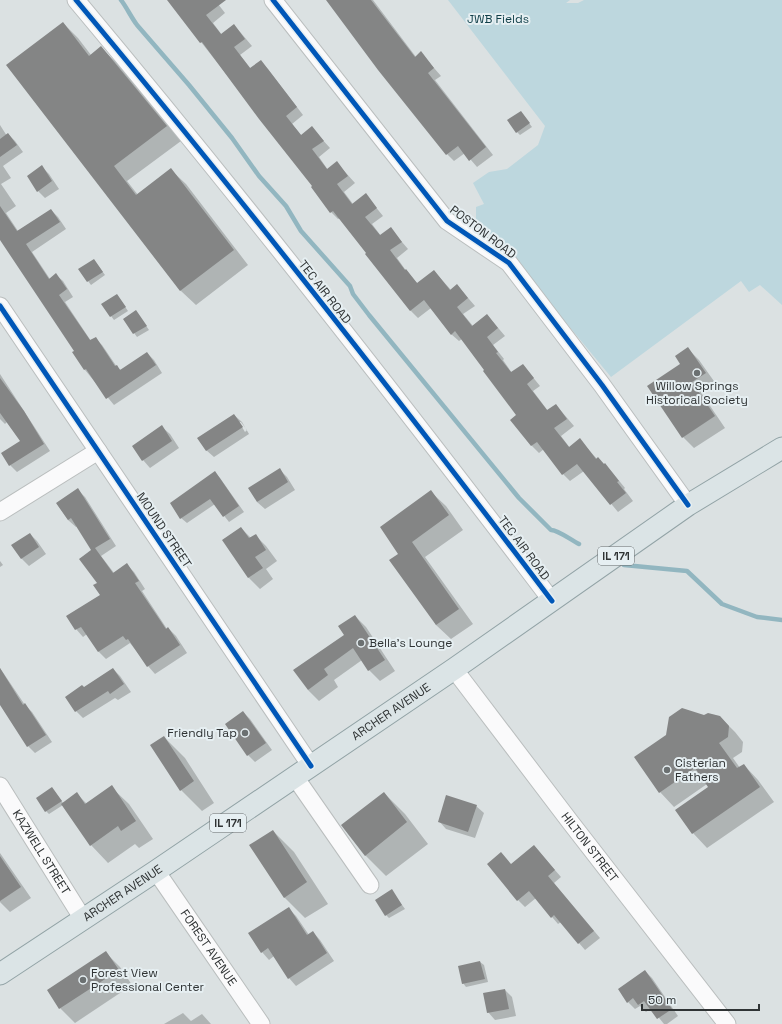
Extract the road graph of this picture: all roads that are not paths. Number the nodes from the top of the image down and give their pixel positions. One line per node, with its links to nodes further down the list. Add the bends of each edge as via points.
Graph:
1 (76, 0): 8 (street, TEC AIR ROAD, via 162,102 344,331)
2 (273, 0): 6 (street, POSTON ROAD, via 447,221 509,263 602,385)
3 (0, 306): 5 (street, MOUND STREET)
4 (782, 448): 6 (main road, ARCHER AVENUE / IL 171)
5 (98, 451): 7 (street); 10 (street, MOUND STREET)
6 (688, 505): 8 (main road, ARCHER AVENUE / IL 171)
7 (0, 512)
8 (552, 601): 9 (main road, ARCHER AVENUE / IL 171)
9 (454, 669): 10 (main road, ARCHER AVENUE / IL 171); 17 (street, HILTON STREET)
10 (303, 771): 12 (main road, ARCHER AVENUE / IL 171); 13 (street, MOUND STREET)
11 (0, 786): 14 (street, KAZWELL STREET)
12 (156, 871): 14 (main road, ARCHER AVENUE / IL 171); 16 (street, FOREST AVENUE)
13 (370, 885)
14 (83, 919): 15 (main road, ARCHER AVENUE / IL 171)
15 (0, 974)
16 (261, 1024)
17 (727, 1024)

